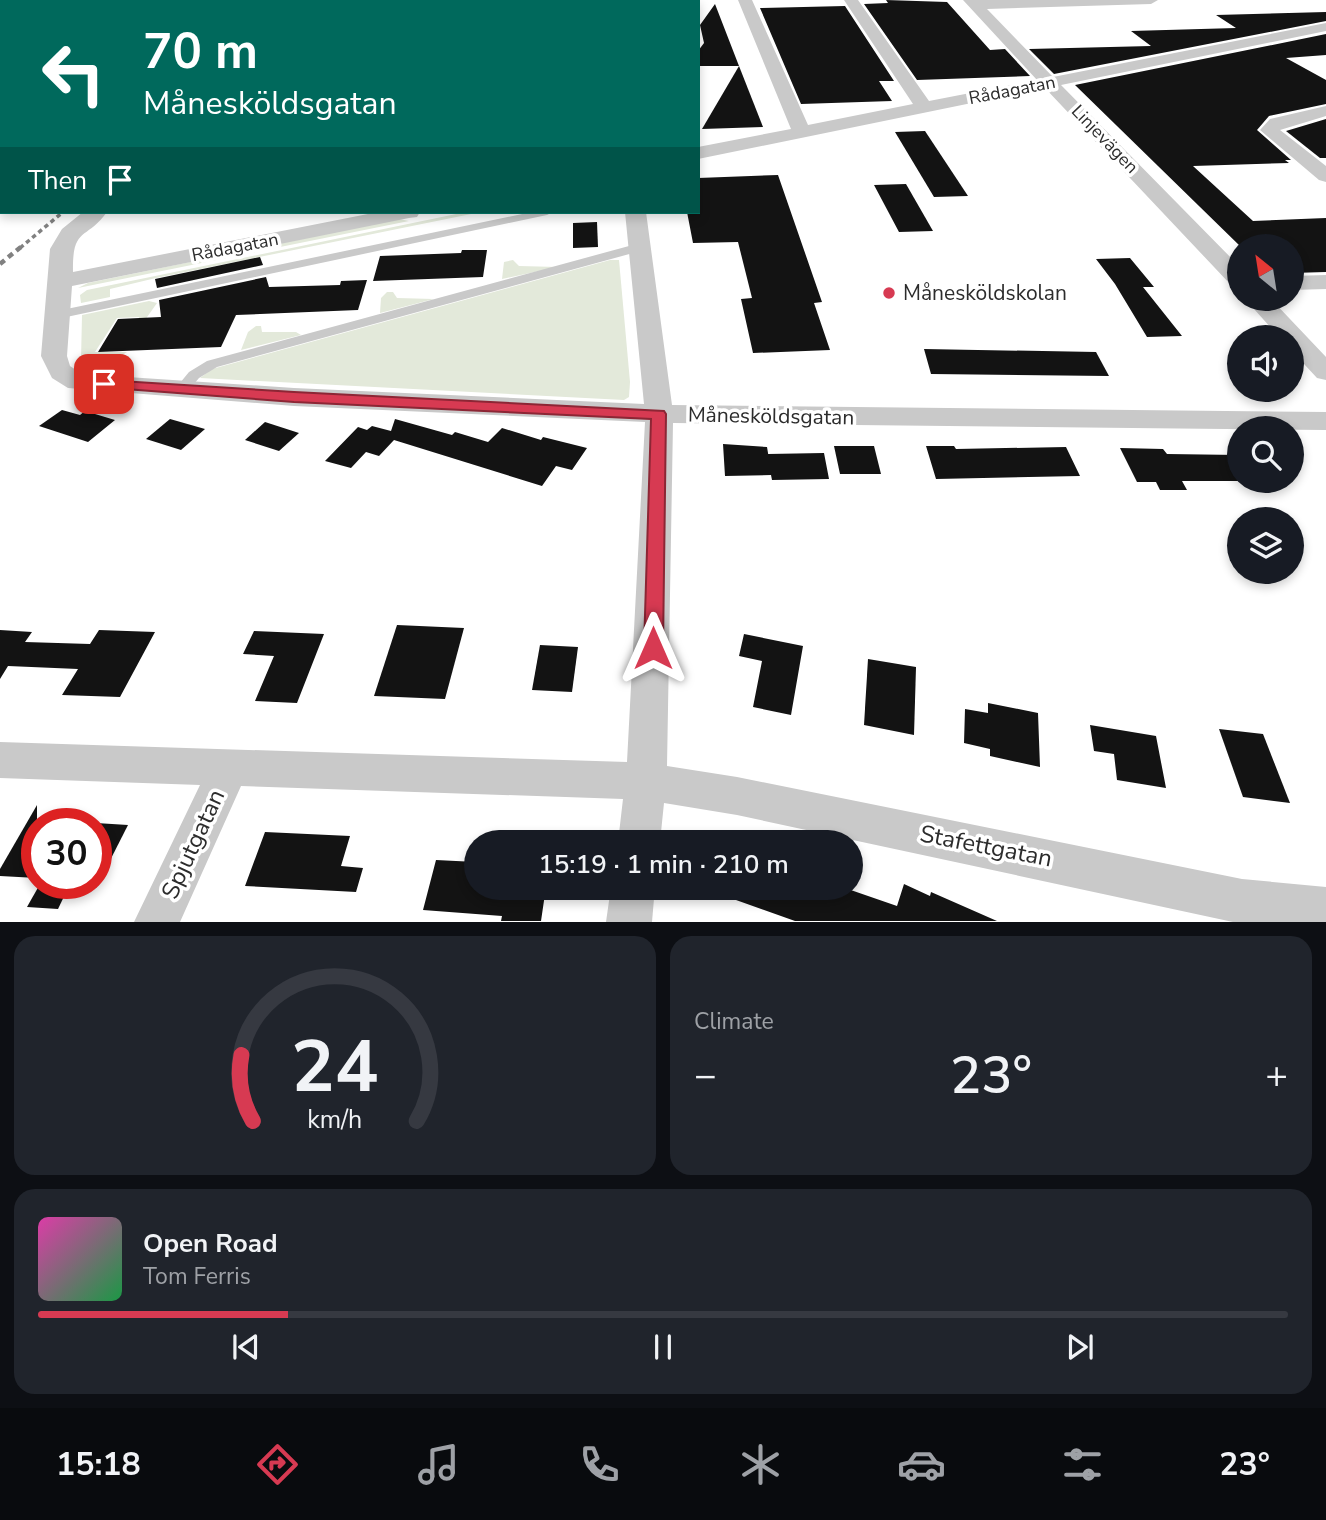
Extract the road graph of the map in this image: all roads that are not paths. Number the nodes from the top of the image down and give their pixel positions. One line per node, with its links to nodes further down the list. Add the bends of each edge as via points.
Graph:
1 (745, 0): 9 (street)
2 (851, 0): 7 (street)
3 (1151, 0): 4 (street)
4 (972, 2): 6 (street, Linjevägen)
5 (1326, 27): 6 (street, Rådagatan)
6 (1050, 83): 7 (street, Rådagatan); 18 (street, Linjevägen)
7 (924, 107): 9 (street, Rådagatan)
8 (1326, 111): 11 (street, via 1276,123 1269,130)
9 (802, 132): 10 (street, Rådagatan)
10 (700, 153)
11 (1326, 176)
12 (94, 214): 19 (street, Månesköldsgatan, via 70,234 61,249)
13 (391, 214): 16 (street, Rådagatan)
14 (537, 214): 23 (lane)
15 (636, 214): 17 (street)
16 (373, 216): 19 (street, Rådagatan)
17 (640, 247): 25 (lane, via 212,364 194,374); 26 (street)
18 (1227, 267)
19 (61, 281): 23 (street, Månesköldsgatan)
20 (1326, 282): 21 (street)
21 (1304, 283)
22 (1269, 312): 24 (street)
23 (57, 315): 25 (street, Månesköldsgatan, via 54,356 63,376 78,382)
24 (1326, 372)
25 (182, 389): 26 (street, Månesköldsgatan)
26 (659, 414): 27 (street, Månesköldsgatan); 30 (street)
27 (1326, 421)
28 (0, 760): 29 (street, Stafettgatan)
29 (229, 767): 30 (street, Stafettgatan); 34 (street, Spjutgatan)
30 (646, 781): 31 (street); 33 (street, Stafettgatan, via 751,798 1242,901)
31 (640, 830)
32 (632, 900): 35 (street)
33 (1326, 910)
34 (157, 922)
35 (629, 922)

